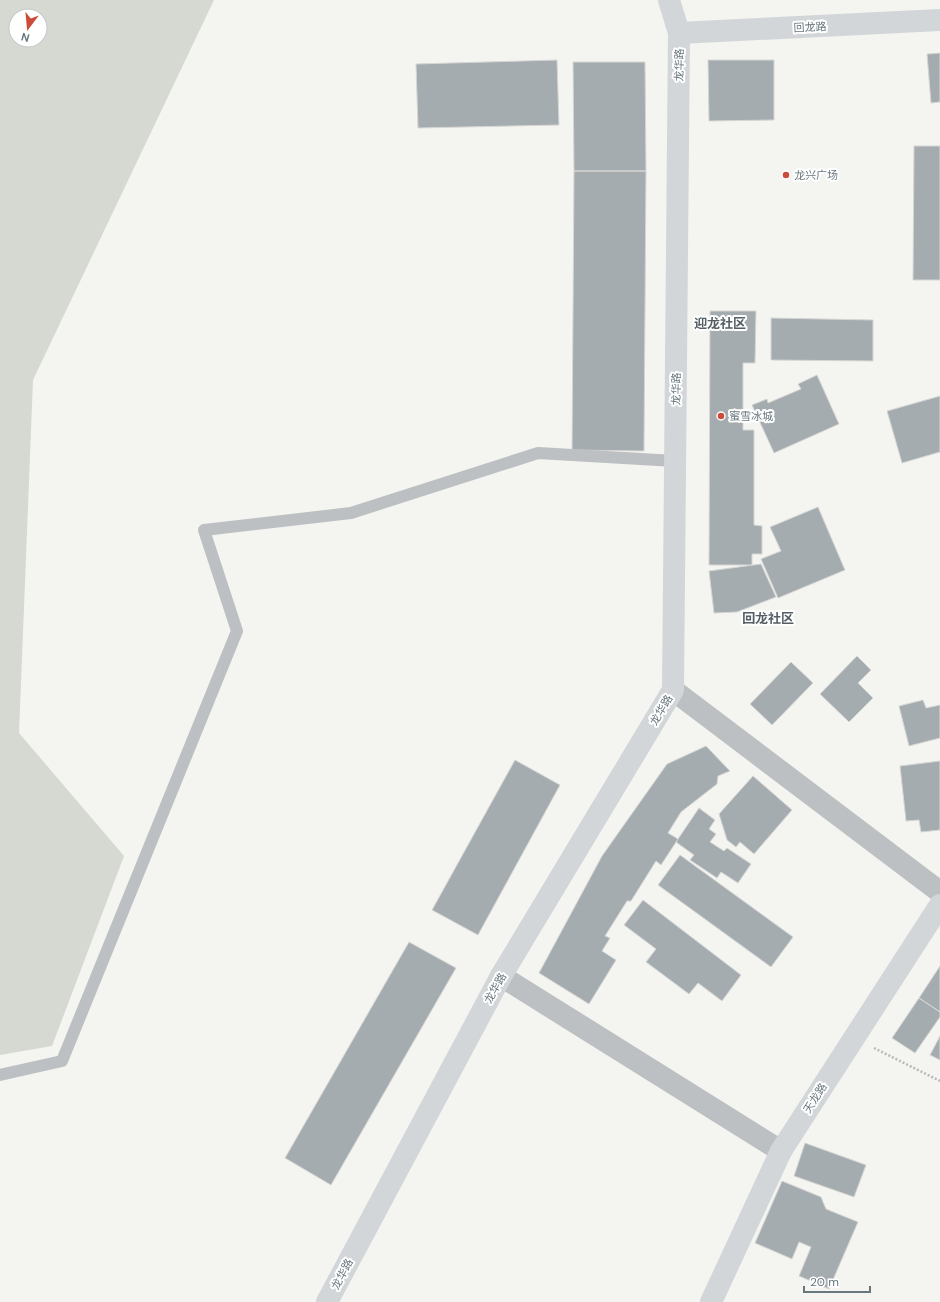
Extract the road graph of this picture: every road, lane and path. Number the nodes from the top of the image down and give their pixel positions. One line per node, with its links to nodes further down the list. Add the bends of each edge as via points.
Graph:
1 (668, 0): 3 (street, 龙华路)
2 (940, 20): 3 (street, 回龙路)
3 (679, 33): 4 (street, 龙华路)
4 (675, 461): 5 (street, 龙华路); 10 (lane, via 538,453 351,514 204,530 237,631 62,1061)
5 (673, 690): 6 (street); 8 (street, 龙华路)
6 (940, 892)
7 (940, 905): 12 (street, 天龙路)
8 (501, 976): 12 (street); 13 (street, 龙华路)
9 (888, 1055): 11 (path)
10 (0, 1075)
11 (940, 1081)
12 (781, 1151): 14 (street, 天龙路)
13 (327, 1302)
14 (711, 1302)

